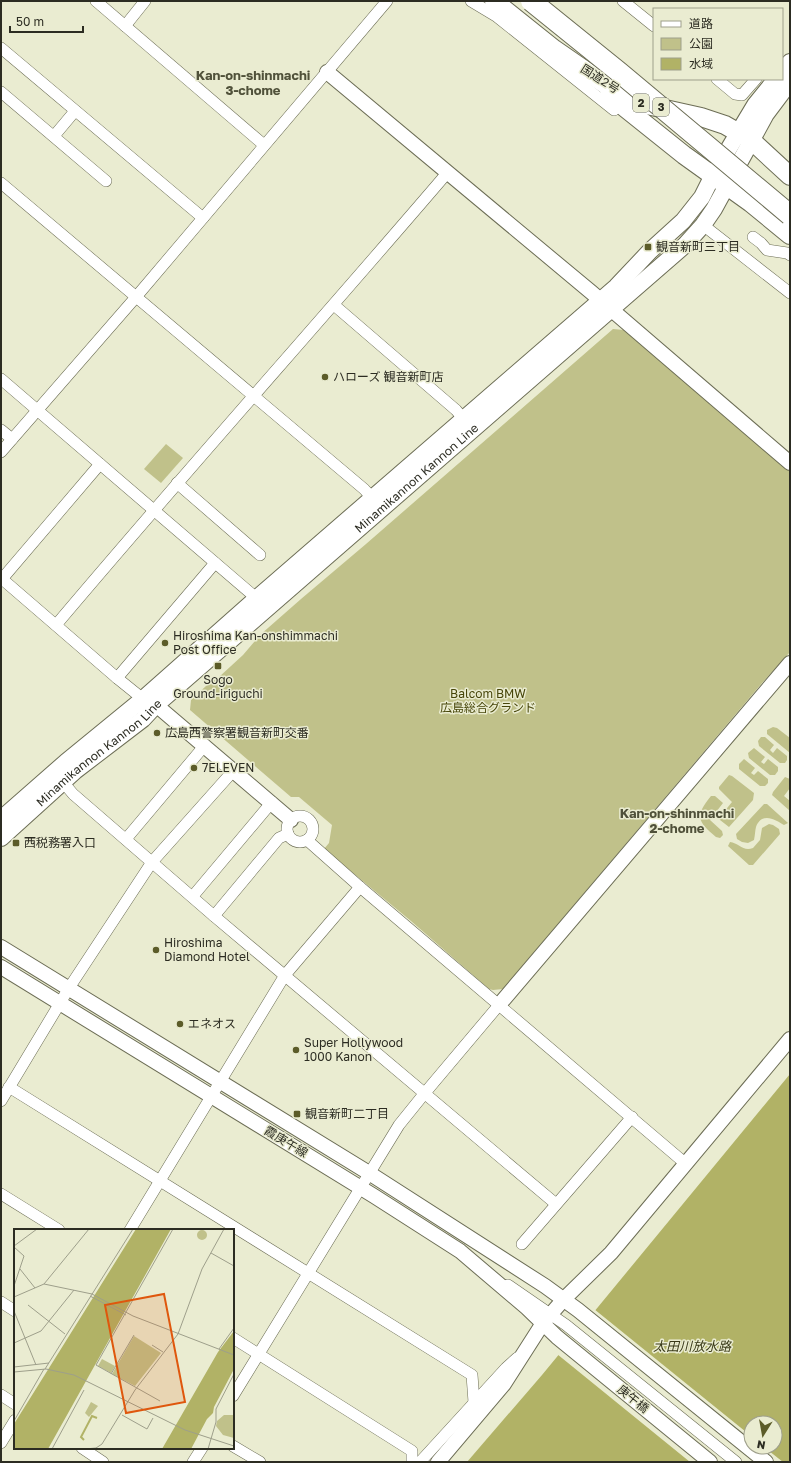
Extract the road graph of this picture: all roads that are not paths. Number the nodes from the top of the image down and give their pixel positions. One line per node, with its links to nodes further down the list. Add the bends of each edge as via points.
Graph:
1 (96, 1): 10 (street)
2 (145, 1): 10 (street)
3 (387, 1): 13 (street)
4 (471, 1): 20 (street, via 496,16 642,132 649,136)
5 (494, 1): 11 (highway, 国道2号 / 2)
6 (531, 1): 30 (highway, 3, bridge)
7 (552, 1): 29 (highway, 3)
8 (623, 1): 9 (street)
9 (653, 25)
10 (125, 26): 23 (street)
11 (554, 49): 20 (highway, 国道2号 / 2); 22 (highway, 国道2号 / 2, via 609,87 647,105 701,117 725,125)
12 (3, 53): 19 (street)
13 (327, 72): 23 (street); 24 (street)
14 (718, 80): 15 (street, via 735,94 742,96)
15 (755, 80)
16 (775, 80): 22 (main road, Minamikannon Kannon Line, via 755,105)
17 (790, 82): 22 (main road, Minamikannon Kannon Line)
18 (1, 92): 21 (street)
19 (75, 111): 21 (street); 31 (street)
20 (657, 132): 26 (highway, 国道2号 / 2)
21 (54, 136): 27 (street)
22 (745, 136): 25 (highway, 2); 26 (main road, Minamikannon Kannon Line)
23 (264, 145): 31 (street)
24 (448, 172): 38 (street); 39 (street)
25 (790, 176)
26 (720, 180): 32 (main road, Minamikannon Kannon Line, via 714,209); 33 (highway, 2); 39 (main road, Minamikannon Kannon Line, via 683,221 616,287)
27 (106, 181)
28 (1, 183): 37 (street)
29 (790, 198)
30 (790, 215)
31 (203, 218): 37 (street)
32 (704, 225): 36 (street); 39 (main road, Minamikannon Kannon Line, via 685,245)
33 (790, 235)
34 (753, 237): 35 (street, via 767,250)
35 (790, 255)
36 (790, 293)
37 (136, 297): 41 (street); 42 (street)
38 (334, 305): 41 (street); 43 (street, via 450,405)
39 (606, 305): 43 (main road, Minamikannon Kannon Line); 47 (street)
40 (1, 379): 42 (street)
41 (254, 396): 49 (street); 50 (street, via 364,489)
42 (38, 410): 45 (street); 48 (street)
43 (468, 424): 50 (main road, Minamikannon Kannon Line)
44 (1, 430): 45 (street)
45 (12, 439): 46 (street)
46 (1, 452)
47 (790, 463)
48 (100, 464): 51 (street); 54 (street)
49 (177, 484): 51 (street); 52 (street)
50 (377, 503): 55 (main road, Minamikannon Kannon Line)
51 (154, 510): 53 (street); 56 (street)
52 (260, 555)
53 (215, 563): 55 (street); 58 (street)
54 (2, 578): 56 (street)
55 (262, 603): 59 (main road, Minamikannon Kannon Line)
56 (56, 625): 58 (street)
57 (790, 663): 79 (street)
58 (117, 678): 59 (street)
59 (149, 702): 60 (street); 62 (main road, Minamikannon Kannon Line, via 143,719); 64 (main road, Minamikannon Kannon Line, via 66,762)
60 (205, 745): 61 (street); 68 (street)
61 (234, 770): 63 (street); 70 (street)
62 (62, 782): 67 (main road, Minamikannon Kannon Line); 68 (street)
63 (272, 802): 65 (street); 72 (street)
64 (1, 819)
65 (291, 820): 66 (street); 69 (street, via 301,817 310,822 312,831)
66 (288, 834): 69 (street, via 296,842); 73 (street, via 279,838)
67 (1, 838)
68 (126, 839): 70 (street)
69 (307, 840): 71 (street)
70 (152, 862): 72 (street); 77 (street)
71 (360, 886): 76 (street); 79 (street)
72 (193, 896): 73 (street)
73 (214, 916): 76 (street)
74 (1, 947): 77 (street)
75 (1, 967): 78 (street, 霞庚午線)
76 (285, 975): 81 (street); 83 (street)
77 (69, 988): 78 (street); 81 (street)
78 (60, 1004): 82 (street); 84 (street, 霞庚午線)
79 (499, 1005): 83 (street); 86 (street)
80 (790, 1039): 87 (street)
81 (220, 1081): 84 (street); 88 (street)
82 (9, 1088): 85 (street); 89 (street)
83 (424, 1094): 88 (street, via 399,1125); 92 (street)
84 (211, 1097): 89 (street); 90 (street, 霞庚午線)
85 (1, 1101)
86 (632, 1117): 87 (street); 92 (street)
87 (686, 1164): 97 (street, via 611,1253)
88 (369, 1173): 90 (street); 97 (street)
89 (160, 1181): 94 (street); 96 (street)
90 (361, 1188): 96 (street); 100 (street, 霞庚午線, via 460,1251)
91 (1, 1194): 93 (street)
92 (556, 1204): 95 (street)
93 (57, 1229)
94 (131, 1229)
95 (522, 1244)
96 (307, 1274): 103 (street); 107 (street, via 472,1375)
97 (564, 1299): 100 (street); 122 (street)
98 (1, 1302): 99 (street)
99 (14, 1310)
100 (547, 1318): 101 (street, 霞庚午線); 104 (street); 121 (street, via 566,1325)
101 (557, 1337): 120 (street, 庚午橋)
102 (234, 1339): 103 (street)
103 (258, 1354): 105 (street); 117 (street, via 412,1450)
104 (522, 1354): 107 (street); 119 (street, via 504,1384)
105 (234, 1394)
106 (1, 1395): 108 (street)
107 (474, 1402): 118 (street)
108 (14, 1403)
109 (14, 1422): 110 (street)
110 (1, 1442)
111 (234, 1447): 116 (street)
112 (84, 1449): 114 (street)
113 (201, 1449): 115 (street)
114 (103, 1462)
115 (193, 1462)
116 (260, 1462)
117 (412, 1462)
118 (420, 1462)
119 (438, 1462)
120 (710, 1462)
121 (736, 1462)
122 (766, 1462)

